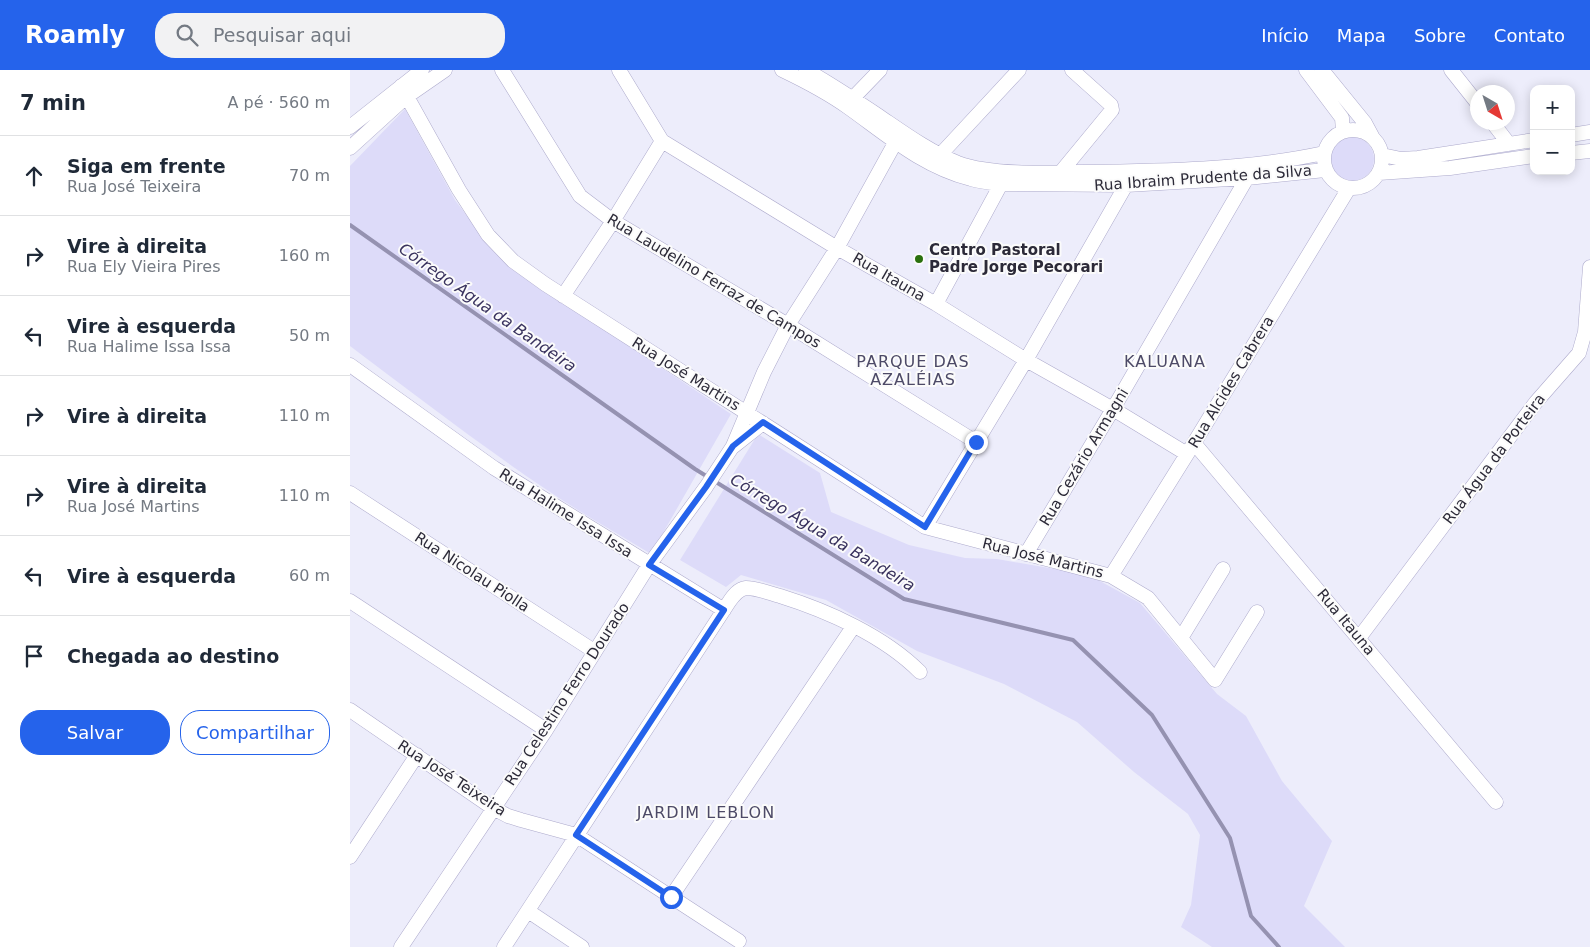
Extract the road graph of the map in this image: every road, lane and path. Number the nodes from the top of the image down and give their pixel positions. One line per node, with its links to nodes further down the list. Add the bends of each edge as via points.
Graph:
1 (422, 70): 13 (street)
2 (445, 70): 13 (street)
3 (502, 70): 41 (street, Rua Laudelino Ferraz de Campos, via 580,196)
4 (619, 70): 23 (street, Rua Itauna)
5 (782, 70): 21 (street, Rua Ibraim Prudente da Silva)
6 (806, 70): 15 (street, Rua Ibraim Prudente da Silva)
7 (880, 70): 15 (street)
8 (1019, 70): 30 (street)
9 (1072, 70): 34 (street, via 1113,107)
10 (1306, 70): 18 (street, via 1342,118)
11 (1322, 70): 22 (street, via 1365,123)
12 (1451, 70): 14 (street)
13 (403, 91): 16 (street); 26 (street); 44 (street, Rua José Martins, via 488,234 512,261)
14 (1470, 94)
15 (853, 98): 21 (street, Rua Ibraim Prudente da Silva)
16 (350, 127)
17 (1498, 130): 25 (street)
18 (1342, 131): 22 (street, via 1361,130); 28 (street, via 1334,136)
19 (1590, 132): 20 (street)
20 (1575, 134)
21 (899, 137): 30 (street, Rua Ibraim Prudente da Silva); 37 (street, Rua Ibraim Prudente da Silva, via 919,158 951,173); 42 (street)
22 (1372, 137): 31 (street, via 1380,146)
23 (662, 141): 41 (street); 42 (street, Rua Itauna)
24 (1530, 141): 25 (street)
25 (1509, 144): 31 (street, via 1418,158)
26 (350, 148)
27 (1590, 151): 29 (street)
28 (1324, 153): 33 (street); 34 (street, Rua Ibraim Prudente da Silva, via 1253,165)
29 (1575, 153)
30 (940, 155): 34 (street, Rua Ibraim Prudente da Silva, via 982,169)
31 (1382, 155): 35 (street)
32 (1530, 157): 35 (street, via 1450,168)
33 (1325, 170): 36 (street, Rua Ibraim Prudente da Silva); 40 (street, via 1334,182)
34 (1060, 172): 38 (street)
35 (1379, 173): 40 (street, via 1368,184)
36 (1247, 178): 39 (street, Rua Ibraim Prudente da Silva); 50 (street, Rua Cezário Armagni)
37 (1001, 184): 38 (street, Rua Ibraim Prudente da Silva); 45 (street)
38 (1051, 184): 39 (street, Rua Ibraim Prudente da Silva)
39 (1126, 185): 48 (street)
40 (1349, 188): 55 (street, Rua Alcides Cabrera)
41 (613, 221): 44 (street); 46 (street, Rua Laudelino Ferraz de Campos)
42 (837, 248): 45 (street, Rua Itauna); 46 (street)
43 (1590, 267): 47 (street, Rua Água da Porteira)
44 (563, 296): 51 (street, Rua José Martins)
45 (936, 304): 48 (street, Rua Itauna)
46 (788, 326): 51 (street); 53 (street, Rua Laudelino Ferraz de Campos)
47 (1584, 353): 67 (street, Rua Água da Porteira, via 1536,402)
48 (1026, 360): 50 (street, Rua Itauna); 53 (street)
49 (351, 367): 59 (street, Rua Halime Issa Issa, via 494,468)
50 (1113, 409): 55 (street, Rua Itauna); 58 (street, Rua Cezário Armagni)
51 (747, 412): 52 (street, Rua José Martins); 54 (street)
52 (763, 422): 54 (street); 57 (street, Rua José Martins)
53 (976, 442): 57 (street)
54 (733, 446): 59 (street, Rua Celestino Ferro Dourado)
55 (1191, 449): 61 (street, Rua Alcides Cabrera); 67 (street, Rua Itauna)
56 (350, 493): 68 (street, Rua Nicolau Piolla)
57 (925, 527): 58 (street, Rua José Martins)
58 (1026, 554): 61 (street, Rua José Martins)
59 (649, 565): 63 (street, Rua Halime Issa Issa); 68 (street, Rua Celestino Ferro Dourado)
60 (1223, 569): 66 (street)
61 (1111, 576): 66 (street, Rua José Martins, via 1148,598)
62 (350, 601): 71 (street)
63 (724, 610): 65 (street, via 740,590 755,589 816,609); 75 (street)
64 (1257, 612): 66 (street, Rua José Martins, via 1216,680)
65 (853, 627): 69 (street, via 899,653); 77 (street)
66 (1181, 638)
67 (1359, 638): 73 (street, Rua Itauna)
68 (594, 651): 71 (street, Rua Celestino Ferro Dourado)
69 (920, 672)
70 (350, 710): 72 (street, Rua José Teixeira)
71 (546, 730): 74 (street, Rua Celestino Ferro Dourado)
72 (416, 755): 74 (street, Rua José Teixeira); 76 (street)
73 (1496, 802)
74 (493, 808): 75 (street, Rua José Teixeira, via 508,816); 80 (street, Rua Celestino Ferro Dourado)
75 (576, 835): 77 (street, Rua José Teixeira); 78 (street)
76 (350, 856)
77 (671, 897): 79 (street, Rua José Teixeira)
78 (528, 911): 81 (street); 82 (street)
79 (739, 941)
80 (403, 946)
81 (504, 947)
82 (582, 947)

